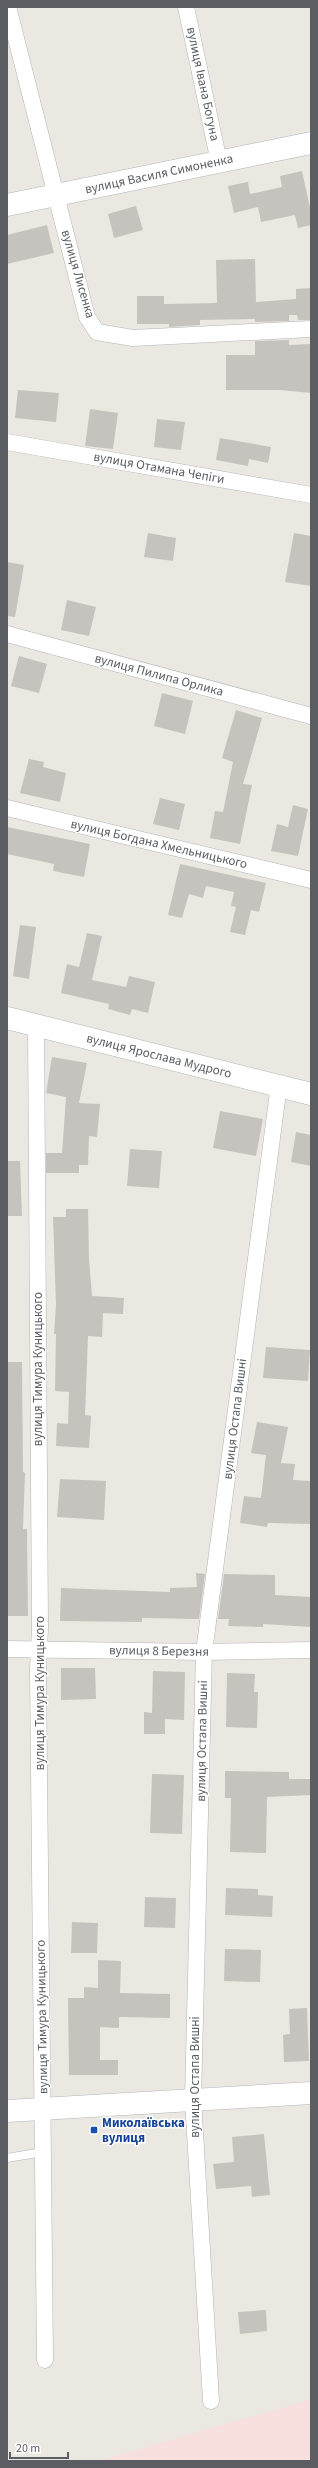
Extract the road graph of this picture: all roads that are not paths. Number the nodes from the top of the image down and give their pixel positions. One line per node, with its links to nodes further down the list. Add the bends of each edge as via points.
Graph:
1 (8, 7): 5 (street, вулиця Лисенка)
2 (186, 7): 4 (street, вулиця Івана Богуна)
3 (311, 143): 4 (street, вулиця Василя Симоненка)
4 (219, 162): 5 (street, вулиця Василя Симоненка)
5 (56, 195): 6 (street, вулиця Василя Симоненка); 7 (street, вулиця Лисенка, via 87,317 97,332 133,338)
6 (7, 205)
7 (311, 329)
8 (7, 442): 9 (street, вулиця Отамана Чепіги)
9 (311, 495)
10 (7, 634): 11 (street, вулиця Пилипа Орлика)
11 (311, 716)
12 (7, 808): 13 (street, вулиця Богдана Хмельницького)
13 (311, 880)
14 (7, 1018): 15 (street, вулиця Ярослава Мудрого)
15 (36, 1025): 16 (street, вулиця Ярослава Мудрого); 19 (street, вулиця Тимура Куницького)
16 (279, 1085): 17 (street, вулиця Ярослава Мудрого); 21 (street, вулиця Остапа Вишні)
17 (311, 1094)
18 (7, 1649): 19 (street, вулиця 8 Березня)
19 (39, 1649): 21 (street, вулиця 8 Березня); 24 (street, вулиця Тимура Куницького)
20 (311, 1650): 21 (street, вулиця 8 Березня)
21 (204, 1652): 23 (street, вулиця Остапа Вишні)
22 (311, 2093): 23 (street)
23 (193, 2099): 24 (street); 29 (street, вулиця Остапа Вишні)
24 (42, 2108): 25 (street); 26 (street, вулиця Тимура Куницького)
25 (7, 2111)
26 (43, 2152): 27 (lane); 28 (street, вулиця Тимура Куницького)
27 (7, 2158)
28 (45, 2360)
29 (211, 2401)

